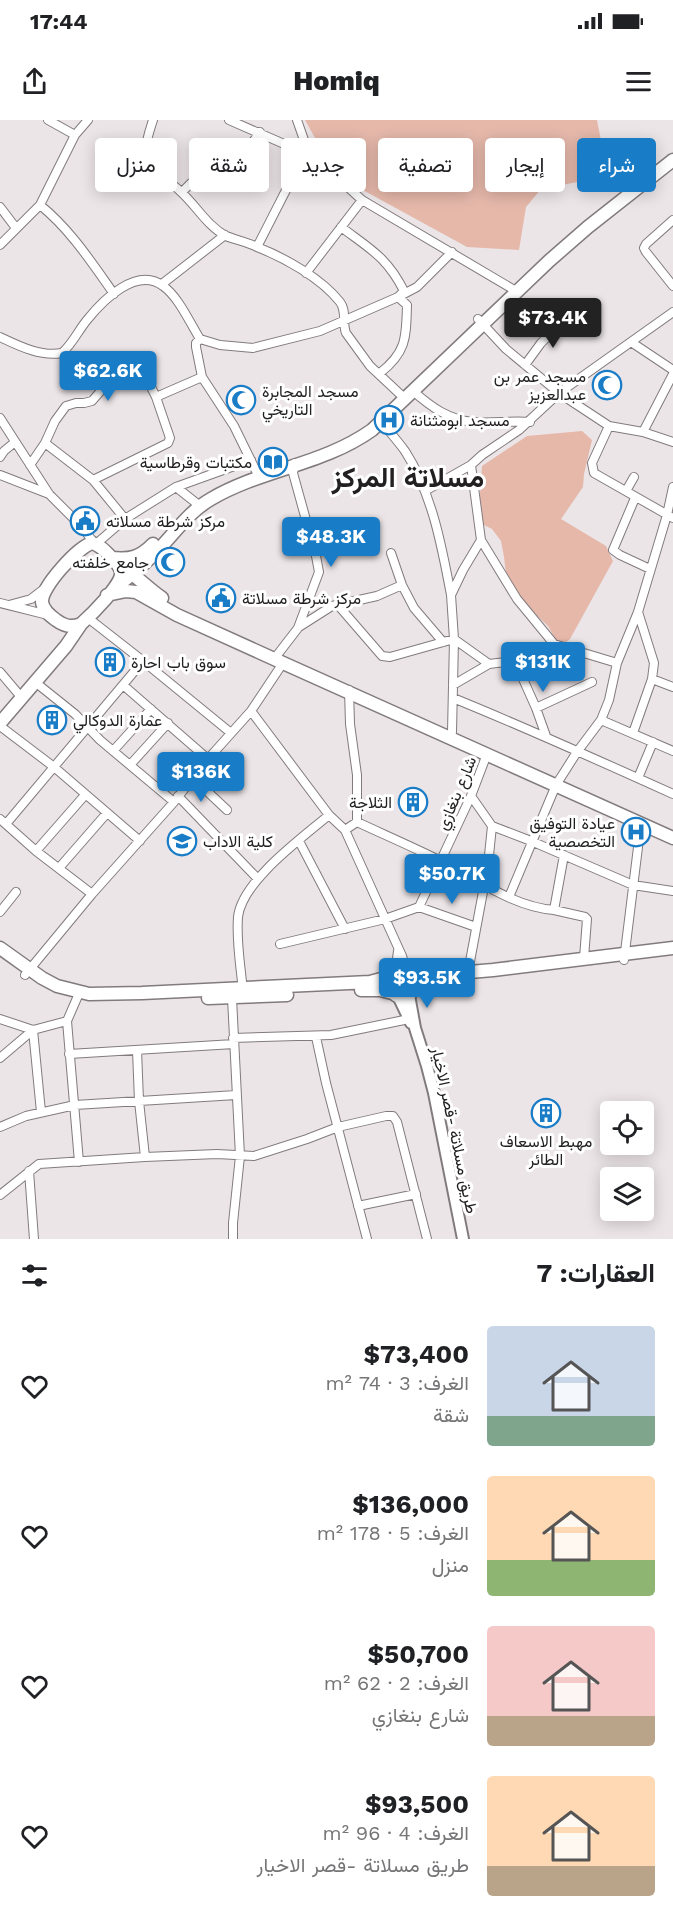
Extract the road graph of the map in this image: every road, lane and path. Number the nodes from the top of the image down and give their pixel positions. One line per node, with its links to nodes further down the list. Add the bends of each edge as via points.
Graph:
1 (48, 120): 7 (street)
2 (88, 120): 7 (street)
3 (153, 120): 12 (street, via 147,161)
4 (229, 120): 6 (street)
5 (297, 120): 8 (street)
6 (260, 132): 9 (street); 12 (street, via 236,166 191,183)
7 (75, 135): 16 (street)
8 (303, 138)
9 (281, 142)
10 (673, 150): 28 (main road, via 583,222)
11 (673, 160): 28 (main road)
12 (182, 192): 21 (street)
13 (285, 192): 23 (street)
14 (353, 192): 15 (street)
15 (362, 200): 19 (street); 24 (street)
16 (40, 205): 20 (street); 29 (street, via 53,215)
17 (0, 207): 20 (street)
18 (673, 220): 27 (street, via 644,248)
19 (341, 227): 25 (street); 30 (street, via 386,262 404,291)
20 (16, 228): 22 (street)
21 (225, 235): 23 (street); 26 (street)
22 (0, 245)
23 (257, 247): 25 (street)
24 (452, 252): 28 (street); 30 (street, via 417,286)
25 (306, 273): 33 (street, via 341,303)
26 (162, 284): 29 (street, via 141,279); 36 (street)
27 (673, 286)
28 (513, 289): 34 (main road)
29 (114, 294): 35 (street, via 89,318 63,353 33,351)
30 (398, 297): 33 (street); 40 (street, via 407,305 405,339 394,362)
31 (673, 312): 37 (street)
32 (564, 321): 38 (street)
33 (344, 322): 36 (street, via 253,348); 40 (street, via 346,333 370,366)
34 (481, 322): 38 (street); 42 (main road)
35 (0, 337)
36 (200, 339): 41 (street, via 196,347)
37 (631, 342): 39 (street); 43 (street)
38 (525, 365): 43 (street)
39 (673, 372): 49 (street)
40 (380, 373): 42 (street)
41 (202, 377): 44 (street); 54 (street)
42 (407, 393): 46 (main road); 47 (street, via 448,416 474,422)
43 (559, 393): 47 (street); 48 (street)
44 (156, 397): 52 (street, via 143,371 121,374 111,379 92,401 66,406); 61 (street, via 170,438 168,443)
45 (0, 418): 50 (street)
46 (380, 420): 55 (main road, via 353,444); 64 (street, via 405,452)
47 (530, 422): 57 (street)
48 (609, 426): 49 (street); 65 (street, via 592,470)
49 (643, 432): 51 (street)
50 (15, 442): 53 (street); 56 (street)
51 (673, 442)
52 (45, 443): 56 (street); 61 (street)
53 (0, 457)
54 (251, 460): 58 (street); 62 (street)
55 (295, 463): 58 (main road); 68 (main road); 87 (street, via 294,478 319,572)
56 (30, 465): 66 (street)
57 (471, 465): 64 (street); 71 (street)
58 (257, 473): 68 (main road, via 214,490)
59 (0, 475): 66 (street)
60 (634, 477): 65 (street)
61 (93, 480): 70 (street)
62 (176, 487): 68 (street); 70 (street)
63 (673, 487): 69 (street)
64 (425, 491): 80 (street)
65 (626, 491): 67 (street)
66 (49, 494): 72 (street)
67 (635, 498): 69 (street); 75 (street, via 613,550)
68 (197, 504): 74 (main road, via 142,554); 76 (main road)
69 (670, 516): 75 (street)
70 (126, 519): 72 (street)
71 (481, 540): 80 (street); 91 (street, via 511,591)
72 (95, 544): 74 (main road); 78 (main road, via 81,549)
73 (391, 553): 77 (street)
74 (115, 561): 76 (main road); 79 (main road, via 122,575)
75 (650, 569): 83 (street)
76 (134, 573): 79 (main road); 88 (main road, via 176,606)
77 (402, 585): 82 (street, via 377,596); 90 (street, via 414,608)
78 (45, 589): 81 (street, via 31,598); 84 (main road, via 42,604)
79 (112, 591): 85 (main road); 88 (main road, via 136,592 177,615)
80 (451, 595): 89 (street)
81 (4, 604): 84 (street)
82 (337, 604): 87 (street); 90 (street, via 382,656)
83 (638, 612): 96 (street); 99 (street, via 654,658)
84 (51, 616): 86 (main road)
85 (85, 621): 86 (main road); 92 (main road); 94 (street)
86 (64, 626): 92 (main road)
87 (298, 628): 93 (street)
88 (234, 637): 93 (main road)
89 (454, 639): 90 (street); 97 (street); 103 (street)
90 (443, 642)
91 (554, 645): 95 (street); 96 (street)
92 (66, 646): 100 (main road)
93 (280, 659): 105 (main road); 110 (street)
94 (143, 661): 102 (street); 116 (street)
95 (515, 661): 97 (street); 108 (street)
96 (617, 663): 111 (street)
97 (489, 664): 103 (street)
98 (0, 672): 106 (street)
99 (652, 679): 104 (street); 117 (street)
100 (35, 682): 106 (main road); 114 (street)
101 (592, 682): 108 (street)
102 (123, 685): 109 (street); 114 (street)
103 (453, 685): 107 (street)
104 (673, 687)
105 (349, 690): 115 (main road); 123 (main road); 138 (street)
106 (22, 698): 113 (main road)
107 (453, 698): 115 (street); 118 (street)
108 (536, 708): 118 (street)
109 (151, 709): 112 (street); 120 (street)
110 (251, 711): 116 (street); 136 (street)
111 (602, 720): 117 (street); 122 (street)
112 (168, 723): 124 (street); 125 (street)
113 (0, 724): 126 (street)
114 (87, 727): 120 (street); 126 (street)
115 (452, 732): 129 (main road)
116 (231, 733): 124 (street)
117 (633, 733): 119 (street)
118 (546, 736): 122 (street)
119 (653, 742): 121 (street); 128 (street)
120 (113, 751): 125 (street)
121 (673, 751)
122 (577, 752): 128 (street); 129 (street)
123 (487, 754): 129 (main road); 132 (street, شارع بنغازي)
124 (208, 759): 127 (street)
125 (130, 765): 133 (street)
126 (54, 767): 131 (street); 137 (street)
127 (193, 778): 133 (street); 134 (street)
128 (638, 778): 130 (street)
129 (557, 782): 139 (main road); 142 (main road); 146 (street)
130 (673, 794)
131 (85, 795): 135 (street); 147 (street)
132 (471, 796): 140 (street); 149 (street, شارع بنغازي)
133 (176, 799): 144 (street); 151 (street)
134 (227, 810)
135 (107, 813): 144 (street); 150 (street)
136 (329, 815): 141 (street); 145 (street)
137 (3, 822): 147 (street)
138 (357, 822): 141 (street); 149 (street)
139 (641, 823): 143 (main road); 153 (street)
140 (492, 826): 146 (street); 152 (street)
141 (345, 830): 161 (street)
142 (673, 831)
143 (673, 838)
144 (140, 841): 156 (street)
145 (299, 841): 151 (street); 163 (street)
146 (531, 841): 148 (street); 157 (street)
147 (36, 851): 150 (street)
148 (564, 855): 153 (street); 159 (street)
149 (441, 861): 152 (street); 158 (street, شارع بنغازي)
150 (59, 868): 156 (street)
151 (258, 879): 174 (street, via 240,905)
152 (484, 885): 157 (street); 162 (street)
153 (633, 885): 154 (street); 168 (street)
154 (673, 891)
155 (16, 892): 160 (street)
156 (92, 894): 170 (street)
157 (509, 897): 159 (street, via 527,906)
158 (419, 907): 161 (street); 162 (street)
159 (554, 910): 169 (street, via 585,917)
160 (0, 912)
161 (385, 919): 163 (street); 173 (street, via 402,956)
162 (476, 927): 171 (street)
163 (345, 929): 164 (street)
164 (280, 944)
165 (0, 948): 170 (main road)
166 (669, 952): 168 (main road)
167 (0, 956): 170 (main road)
168 (624, 957): 169 (main road); 172 (main road)
169 (584, 958): 172 (main road)
170 (27, 972): 174 (main road, via 57,986 89,994); 175 (main road, via 55,992)
171 (468, 972): 172 (main road); 173 (main road)
172 (493, 972): 173 (main road)
173 (402, 984): 174 (main road, via 373,990); 178 (main road, طريق مسلاتة -قصر الاخيار)
174 (239, 995): 175 (main road, via 100,1001); 181 (street)
175 (77, 998): 177 (street)
176 (0, 1019): 179 (street)
177 (68, 1021): 179 (street); 183 (street)
178 (412, 1024): 180 (street); 202 (main road, طريق مسلاتة -قصر الاخيار, via 434,1094)
179 (33, 1030): 184 (street); 188 (street)
180 (316, 1037): 181 (street); 190 (street)
181 (233, 1041): 182 (street); 185 (street)
182 (138, 1050): 183 (street); 186 (street)
183 (69, 1054): 187 (street)
184 (0, 1058)
185 (236, 1095): 186 (street); 191 (street)
186 (139, 1101): 187 (street); 192 (street)
187 (75, 1106): 188 (street); 193 (street)
188 (41, 1112): 189 (street)
189 (0, 1127)
190 (338, 1127): 191 (street, via 254,1156); 195 (street, via 393,1116); 197 (street)
191 (240, 1156): 192 (street); 199 (street)
192 (145, 1157): 193 (street)
193 (79, 1162): 194 (street, via 39,1164)
194 (29, 1171): 196 (street); 198 (street)
195 (416, 1194): 197 (street); 201 (street)
196 (0, 1195)
197 (358, 1206): 200 (street)
198 (34, 1239)
199 (233, 1239)
200 (367, 1239)
201 (428, 1239)
202 (463, 1239)

